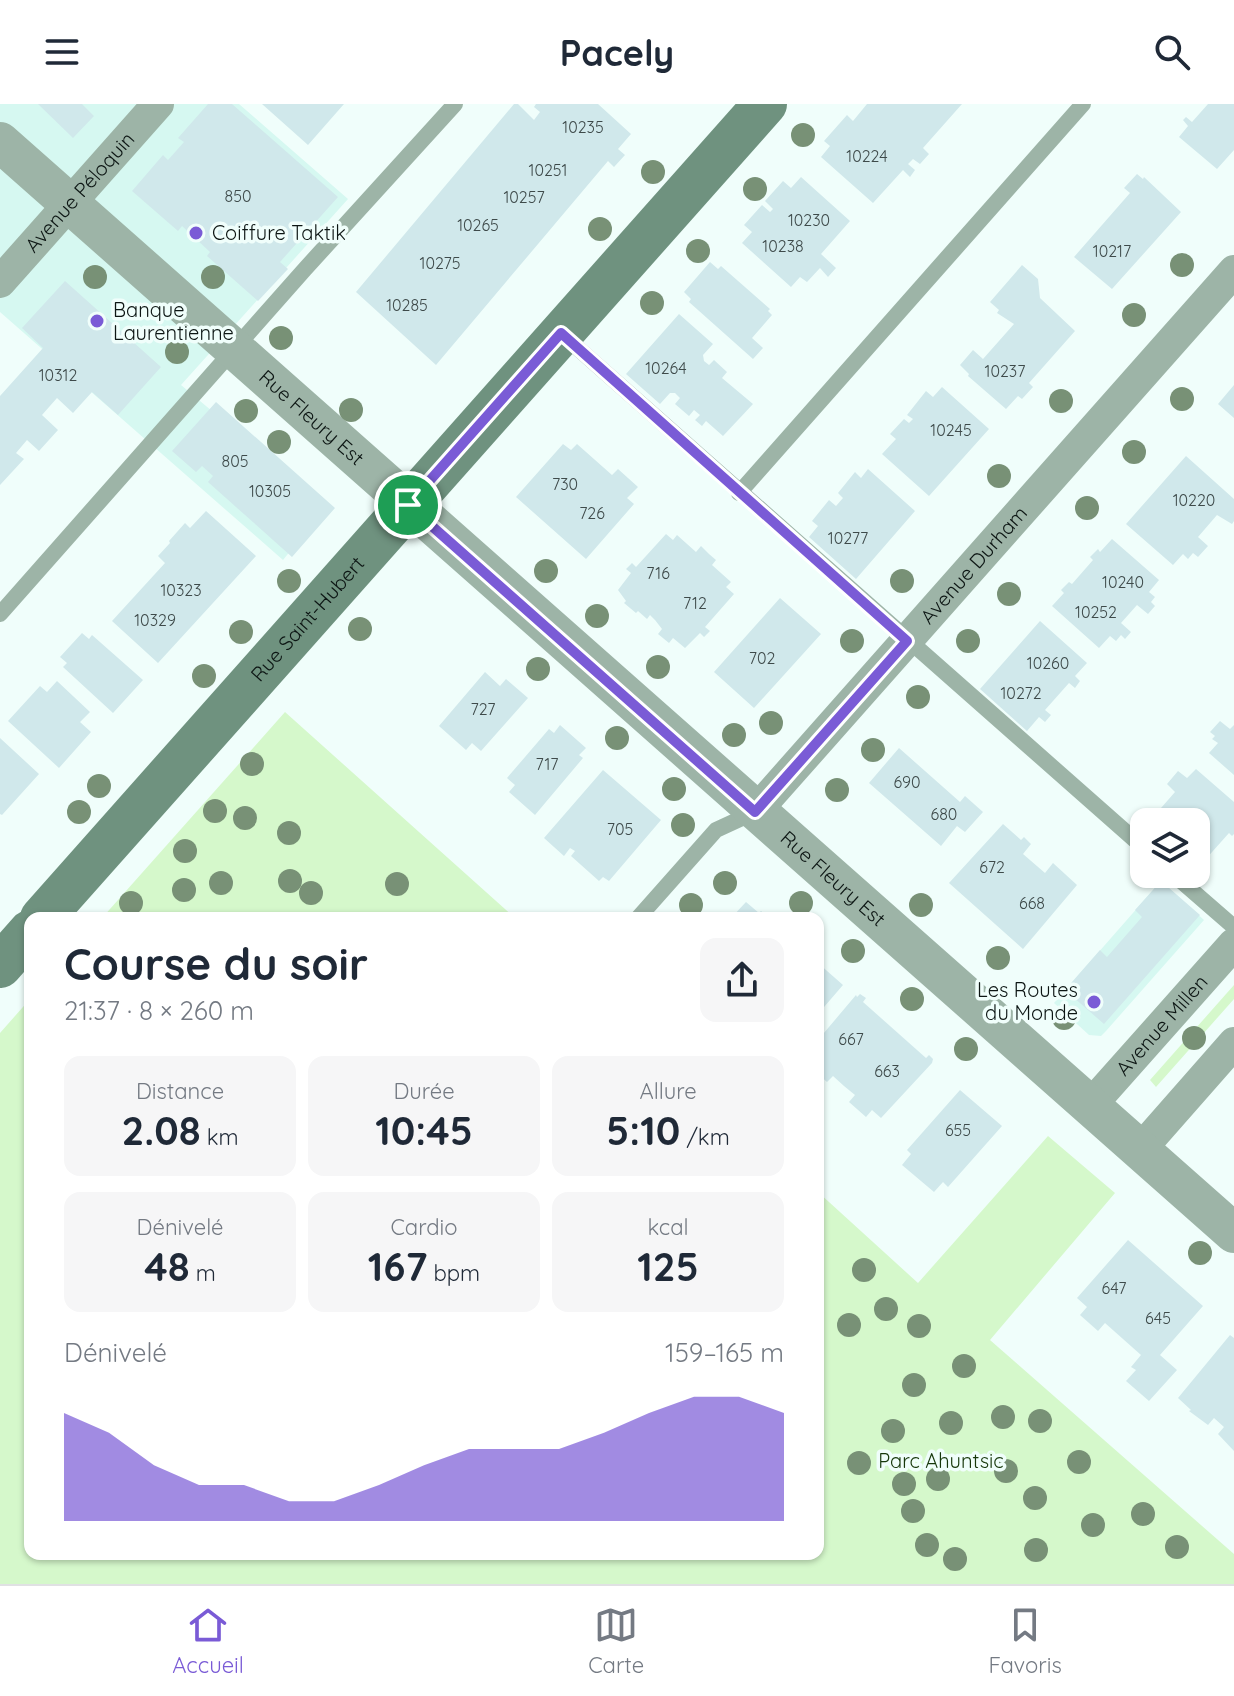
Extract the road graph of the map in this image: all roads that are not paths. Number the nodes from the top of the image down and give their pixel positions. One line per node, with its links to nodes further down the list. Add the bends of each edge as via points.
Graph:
1 (158, 104): 6 (street, Avenue Péloquin)
2 (455, 104): 10 (lane)
3 (765, 104): 9 (main road, Rue Saint-Hubert)
4 (1083, 104): 11 (lane)
5 (0, 142): 6 (street, Rue Fleury Est)
6 (69, 203): 8 (street, Avenue Péloquin); 10 (street, Rue Fleury Est)
7 (1234, 271): 14 (street, Avenue Durham)
8 (0, 282)
9 (561, 333): 11 (lane); 12 (main road, Rue Saint-Hubert)
10 (234, 349): 12 (street, Rue Fleury Est); 13 (lane)
11 (739, 493): 14 (lane)
12 (408, 505): 15 (street, Rue Fleury Est); 18 (main road, Rue Saint-Hubert)
13 (0, 614)
14 (907, 641): 15 (street, Avenue Durham); 16 (lane)
15 (755, 812): 19 (lane, Avenue Durham, via 716,830); 25 (street, Rue Fleury Est)
16 (1130, 836)
17 (1189, 888): 20 (lane)
18 (47, 912)
19 (643, 912)
20 (1234, 927)
21 (24, 939): 23 (main road)
22 (1234, 944): 25 (street, Avenue Millen)
23 (0, 966)
24 (1234, 1043): 26 (street)
25 (1090, 1106): 26 (street, Rue Fleury Est)
26 (1140, 1150): 27 (street, Rue Fleury Est)
27 (1234, 1233)

